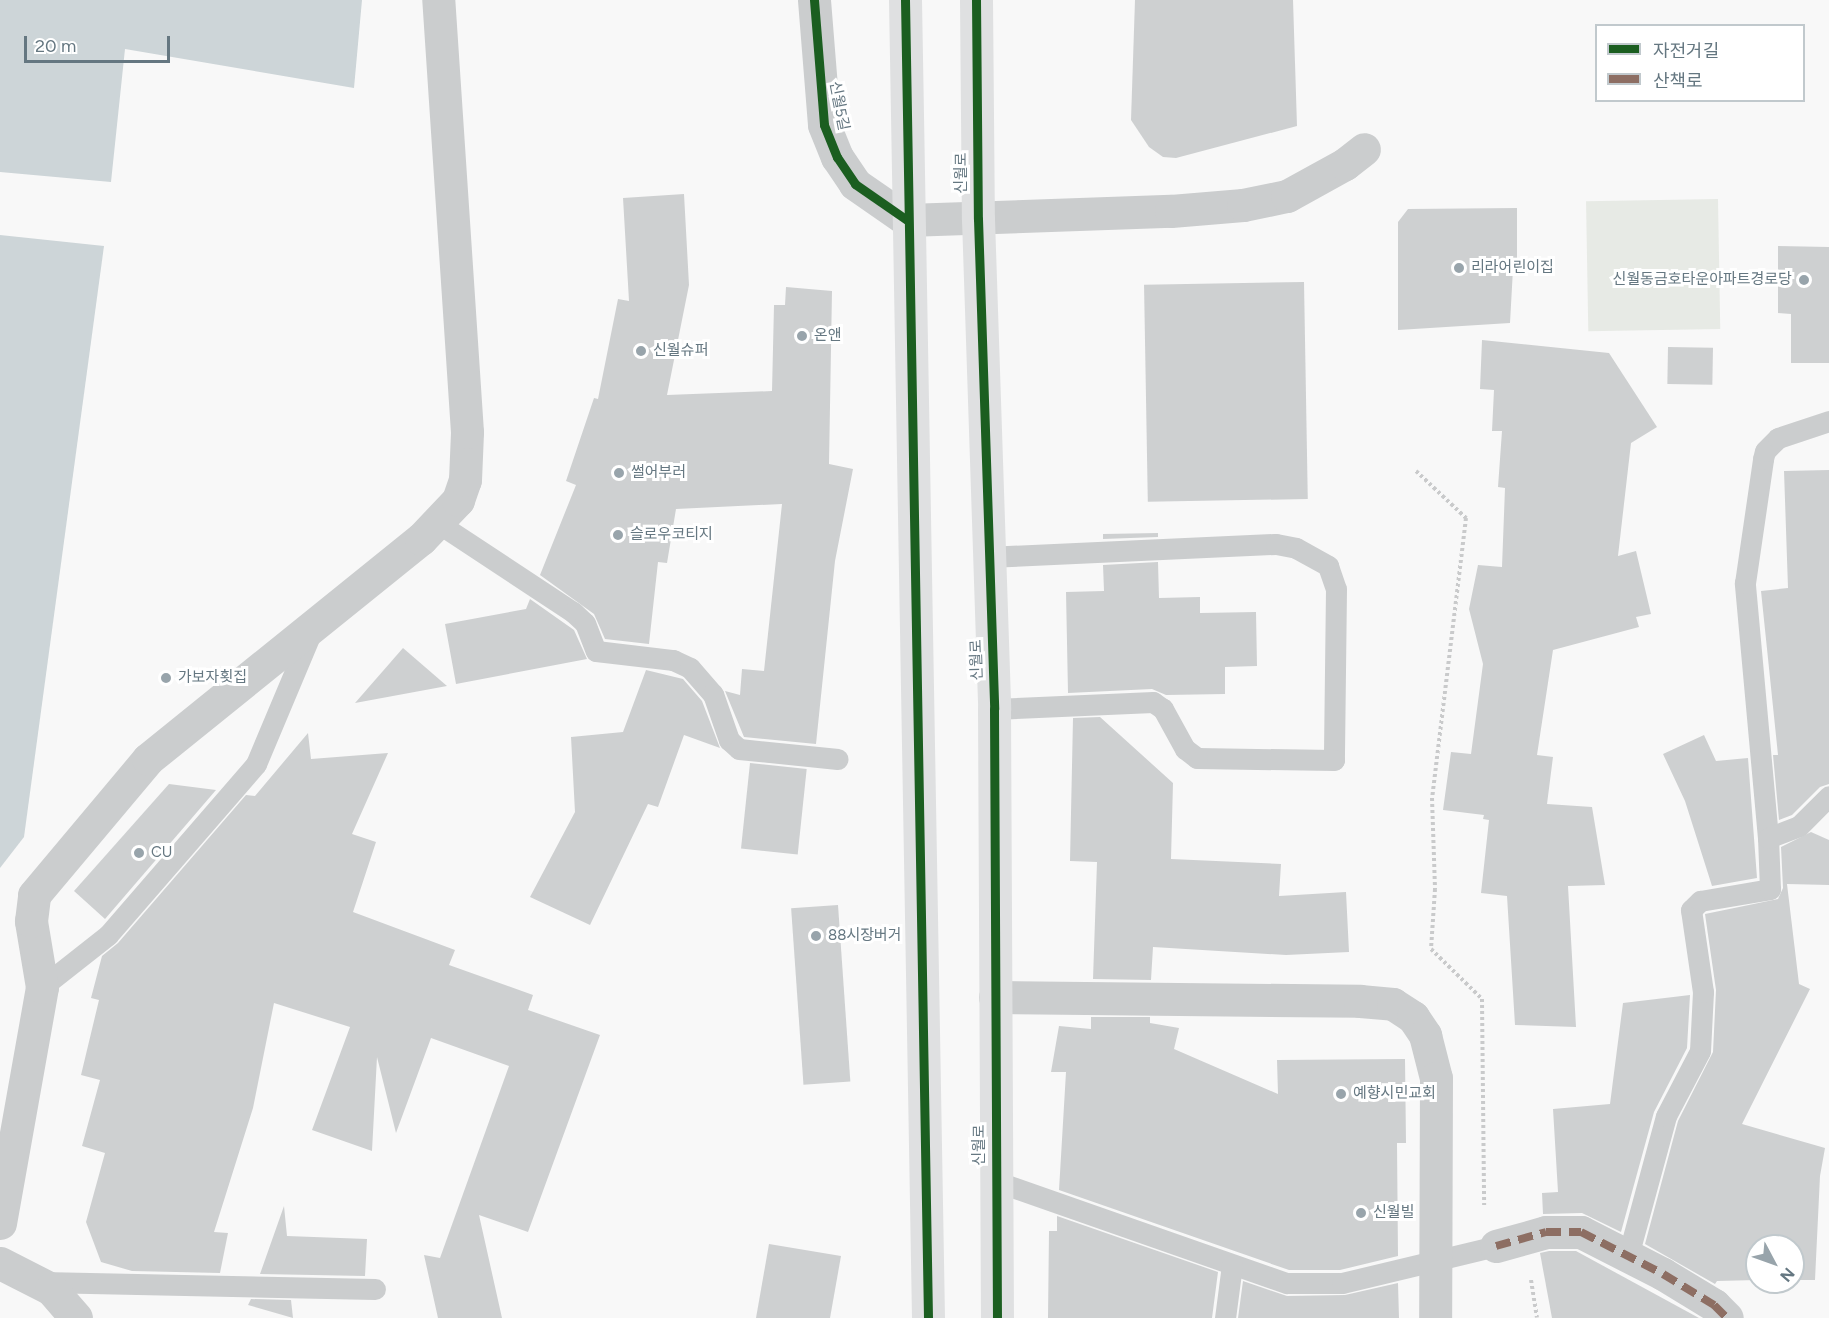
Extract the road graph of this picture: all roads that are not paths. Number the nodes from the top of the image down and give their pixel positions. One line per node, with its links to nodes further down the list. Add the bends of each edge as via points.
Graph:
1 (438, 0): 9 (street, via 467,432 465,480 458,500)
2 (814, 0): 7 (street, 신월5길, via 824,125 837,157 855,184)
3 (905, 0): 7 (street)
4 (976, 0): 6 (street, 신월로)
5 (1364, 148): 6 (street, via 1345,164 1287,196 1243,205 1171,212)
6 (978, 219): 7 (street); 10 (street, 신월로)
7 (906, 220): 28 (street)
8 (1829, 421): 15 (lane, via 1778,438 1765,451 1763,459 1745,583)
9 (438, 523): 11 (street); 13 (lane, via 573,612 585,623 596,651 672,660 690,668 712,694 729,740 739,749)
10 (987, 557): 12 (street, 신월로); 12 (lane, via 1276,544 1296,548 1328,566 1336,589 1334,760 1197,758 1185,749 1163,709 1154,702)
11 (314, 628): 16 (lane, via 255,764 108,935); 16 (street, via 148,759 34,895 31,921)
12 (994, 709): 17 (street, 신월로)
13 (837, 759)
14 (1829, 796): 15 (lane, via 1799,826)
15 (1768, 838): 21 (lane, via 1770,889 1700,901 1691,910 1703,992 1700,1051 1666,1116)
16 (42, 987): 19 (street)
17 (995, 998): 18 (street, 신월로); 23 (street, via 1393,1004 1413,1017 1425,1035 1436,1078)
18 (995, 1181): 24 (lane); 29 (street, 신월로)
19 (0, 1223)
20 (1496, 1246): 21 (street, via 1546,1232 1570,1230 1592,1236); 23 (lane)
21 (1628, 1256): 32 (street, via 1714,1305)
22 (0, 1263): 25 (street)
23 (1436, 1263): 24 (lane, via 1342,1283 1308,1286); 31 (street)
24 (1232, 1265): 30 (lane)
25 (42, 1282): 26 (lane); 27 (street)
26 (375, 1289)
27 (76, 1318)
28 (928, 1318)
29 (997, 1318)
30 (1225, 1318)
31 (1436, 1318)
32 (1727, 1318)

